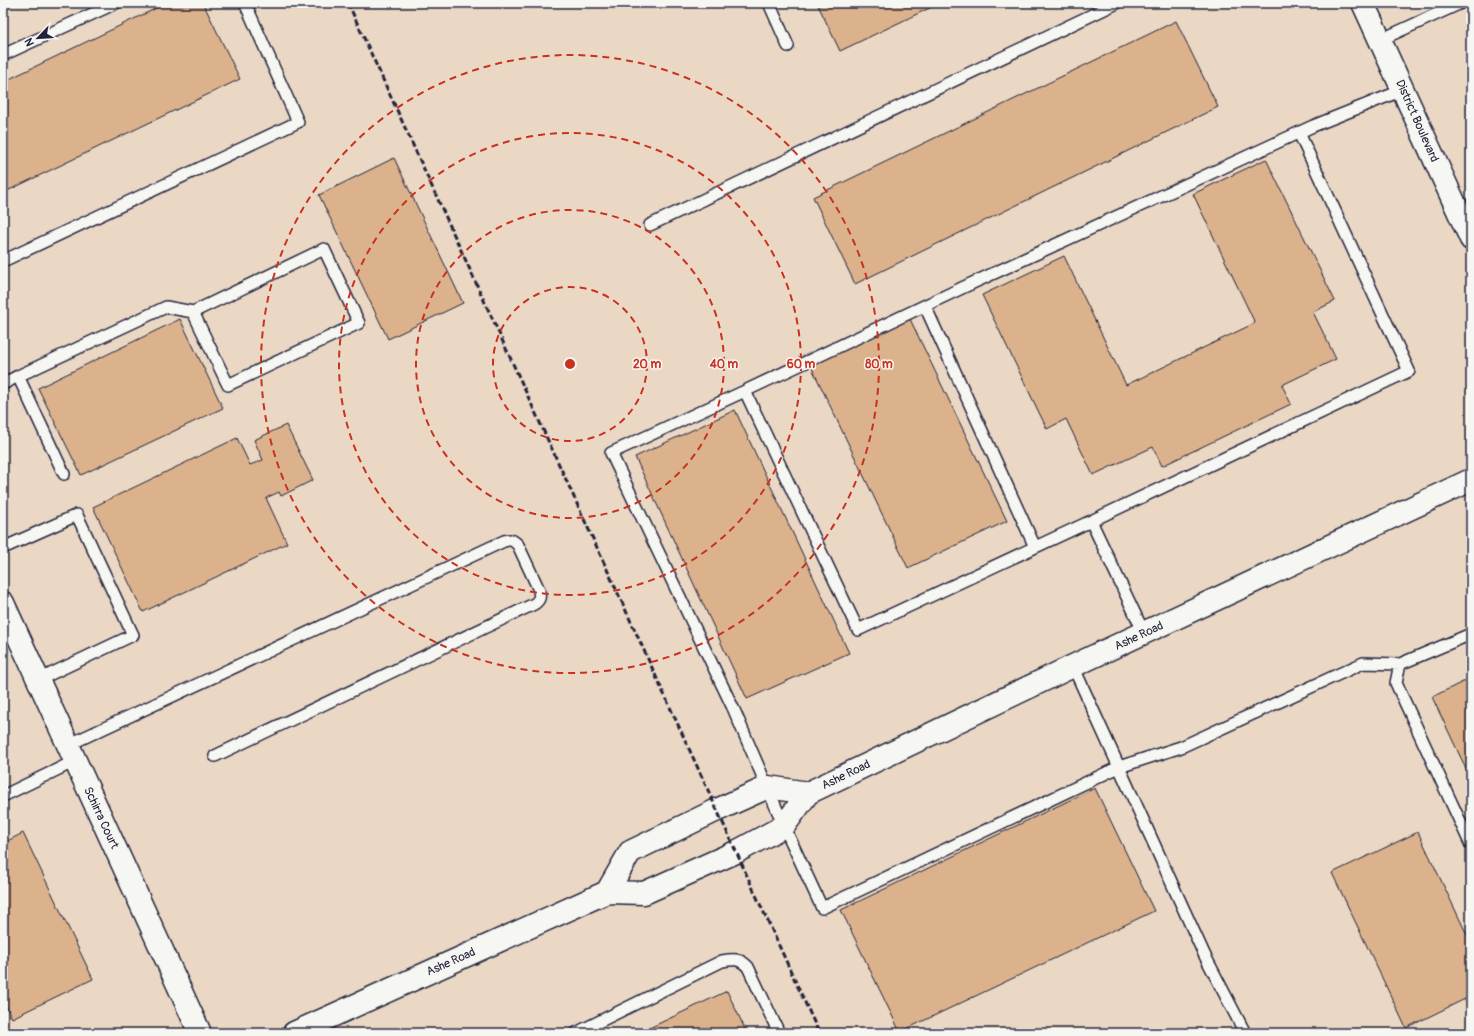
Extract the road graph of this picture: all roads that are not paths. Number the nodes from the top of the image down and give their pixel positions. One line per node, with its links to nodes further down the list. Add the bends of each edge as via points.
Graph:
1 (116, 3): 9 (lane)
2 (245, 3): 14 (lane, via 298,122)
3 (769, 3): 8 (lane)
4 (1117, 3): 12 (lane)
5 (1364, 3): 7 (street, District Boulevard)
6 (1461, 3): 7 (lane)
7 (1380, 40): 10 (street, District Boulevard)
8 (788, 46)
9 (3, 55)
10 (1403, 90): 11 (lane); 13 (street, District Boulevard)
11 (1299, 133): 15 (lane); 22 (lane, via 1409,371)
12 (650, 225)
13 (1471, 239)
14 (3, 261)
15 (925, 306): 19 (lane); 23 (lane)
16 (193, 312): 16 (lane, via 324,249 359,323 228,385); 17 (lane, via 166,307)
17 (18, 376): 18 (lane); 20 (lane)
18 (3, 384)
19 (745, 391): 23 (lane, via 858,630); 34 (lane, via 611,453)
20 (64, 474)
21 (1471, 480): 26 (street, Ashe Road)
22 (1091, 521): 23 (lane); 26 (lane)
23 (1035, 547)
24 (3, 548): 30 (lane, via 76,515 134,635)
25 (3, 603): 30 (street, Schirra Court)
26 (1144, 633): 29 (street, Ashe Road)
27 (1471, 634): 28 (lane)
28 (1400, 664): 33 (lane, via 1363,663 1181,747); 38 (lane, via 1396,683)
29 (1073, 666): 33 (lane); 35 (street, Ashe Road)
30 (38, 680): 31 (street, Schirra Court)
31 (72, 753): 32 (lane, via 504,541 514,540 518,545 539,590 539,601); 36 (lane); 40 (street, Schirra Court)
32 (215, 756)
33 (1119, 766): 37 (lane, via 822,908); 44 (lane, via 1204,954)
34 (768, 787): 35 (street, Ashe Road); 37 (lane); 39 (street, via 630,852)
35 (808, 793): 37 (street, Ashe Road)
36 (3, 796)
37 (784, 826): 39 (street, Ashe Road, via 736,852 644,893)
38 (1471, 845)
39 (607, 892): 41 (street, Ashe Road)
40 (200, 1033)
41 (294, 1033)
42 (576, 1033): 43 (lane, via 722,961 732,959 742,961 748,967)
43 (779, 1033)
44 (1245, 1033)

